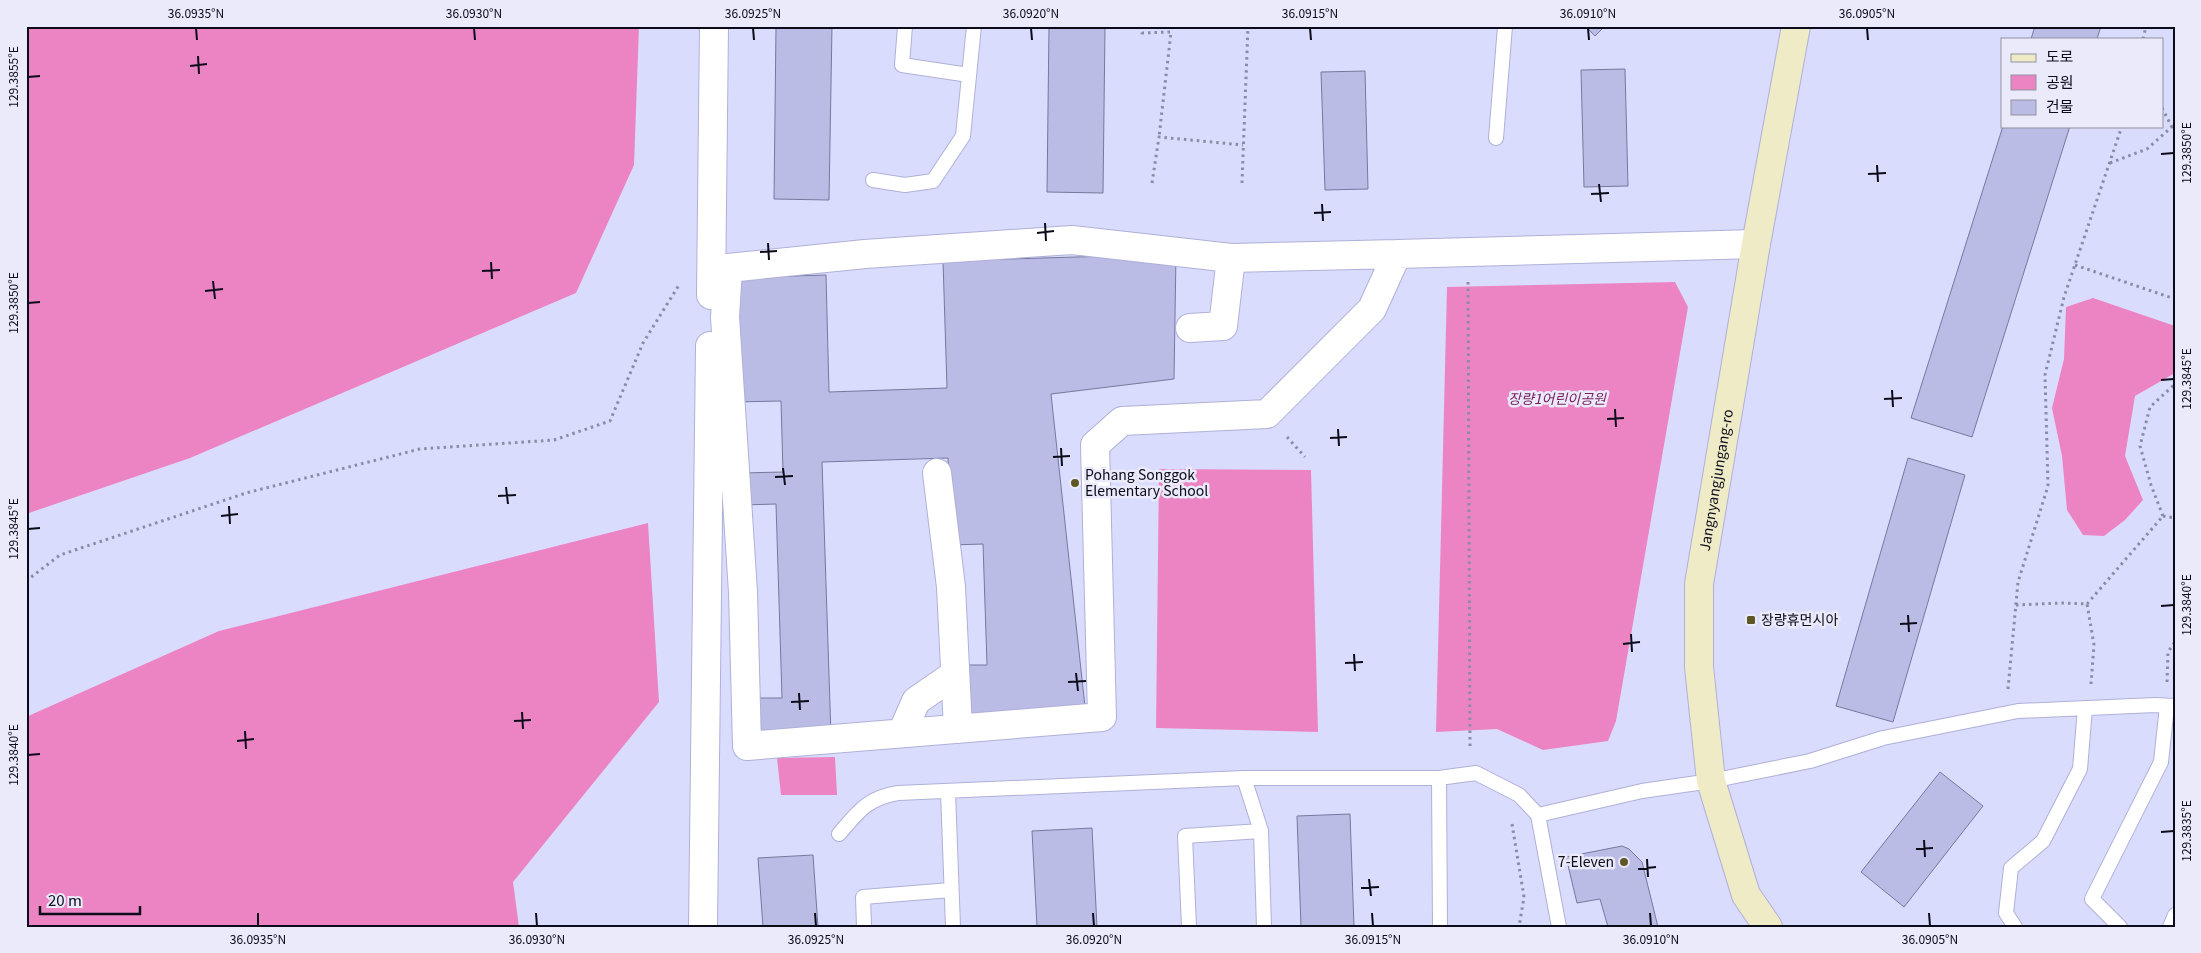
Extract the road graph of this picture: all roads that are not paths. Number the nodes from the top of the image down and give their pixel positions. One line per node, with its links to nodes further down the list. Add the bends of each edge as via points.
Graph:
1 (714, 26): 28 (street)
2 (905, 26): 6 (lane, via 902,65)
3 (974, 26): 6 (lane)
4 (1505, 26): 7 (lane)
5 (1796, 26): 9 (street, Jangnyangjungang-ro)
6 (970, 75): 8 (lane, via 963,136 933,181 905,185)
7 (1496, 138)
8 (873, 180)
9 (1756, 244): 10 (street); 21 (street, Jangnyangjungang-ro, via 1699,584 1699,667)
10 (1397, 254): 11 (street); 17 (street, via 1372,309 1267,414 1122,421 1095,445 1102,717)
11 (1231, 258): 12 (street, via 1223,326); 18 (street, via 1072,240 865,254 728,268 725,317 743,592 747,746)
12 (1190, 328)
13 (936, 473): 14 (street, via 951,587)
14 (955, 674): 17 (street); 18 (street, via 916,701)
15 (2171, 706): 16 (lane); 37 (lane, via 2160,762 2092,899)
16 (2086, 708): 21 (lane, via 2018,710 1883,738 1810,761); 36 (lane, via 2080,769 2043,841 2012,868 2006,914)
17 (958, 729): 18 (street)
18 (902, 734)
19 (1244, 778): 20 (lane); 22 (lane); 24 (lane)
20 (1439, 778): 23 (lane, via 1476,773 1520,795); 33 (lane)
21 (1711, 781): 23 (lane, via 1642,791); 35 (street, Jangnyangjungang-ro, via 1746,895)
22 (948, 792): 25 (lane, via 898,792 879,796 864,806); 26 (lane)
23 (1538, 815): 34 (lane)
24 (1261, 831): 31 (lane, via 1185,836); 32 (lane)
25 (839, 834)
26 (951, 890): 29 (lane, via 863,897); 30 (lane)
27 (2175, 915): 38 (lane)
28 (703, 927)
29 (864, 927)
30 (954, 927)
31 (1189, 927)
32 (1264, 927)
33 (1440, 927)
34 (1559, 927)
35 (1768, 927)
36 (2015, 927)
37 (2120, 927)
38 (2170, 927)

